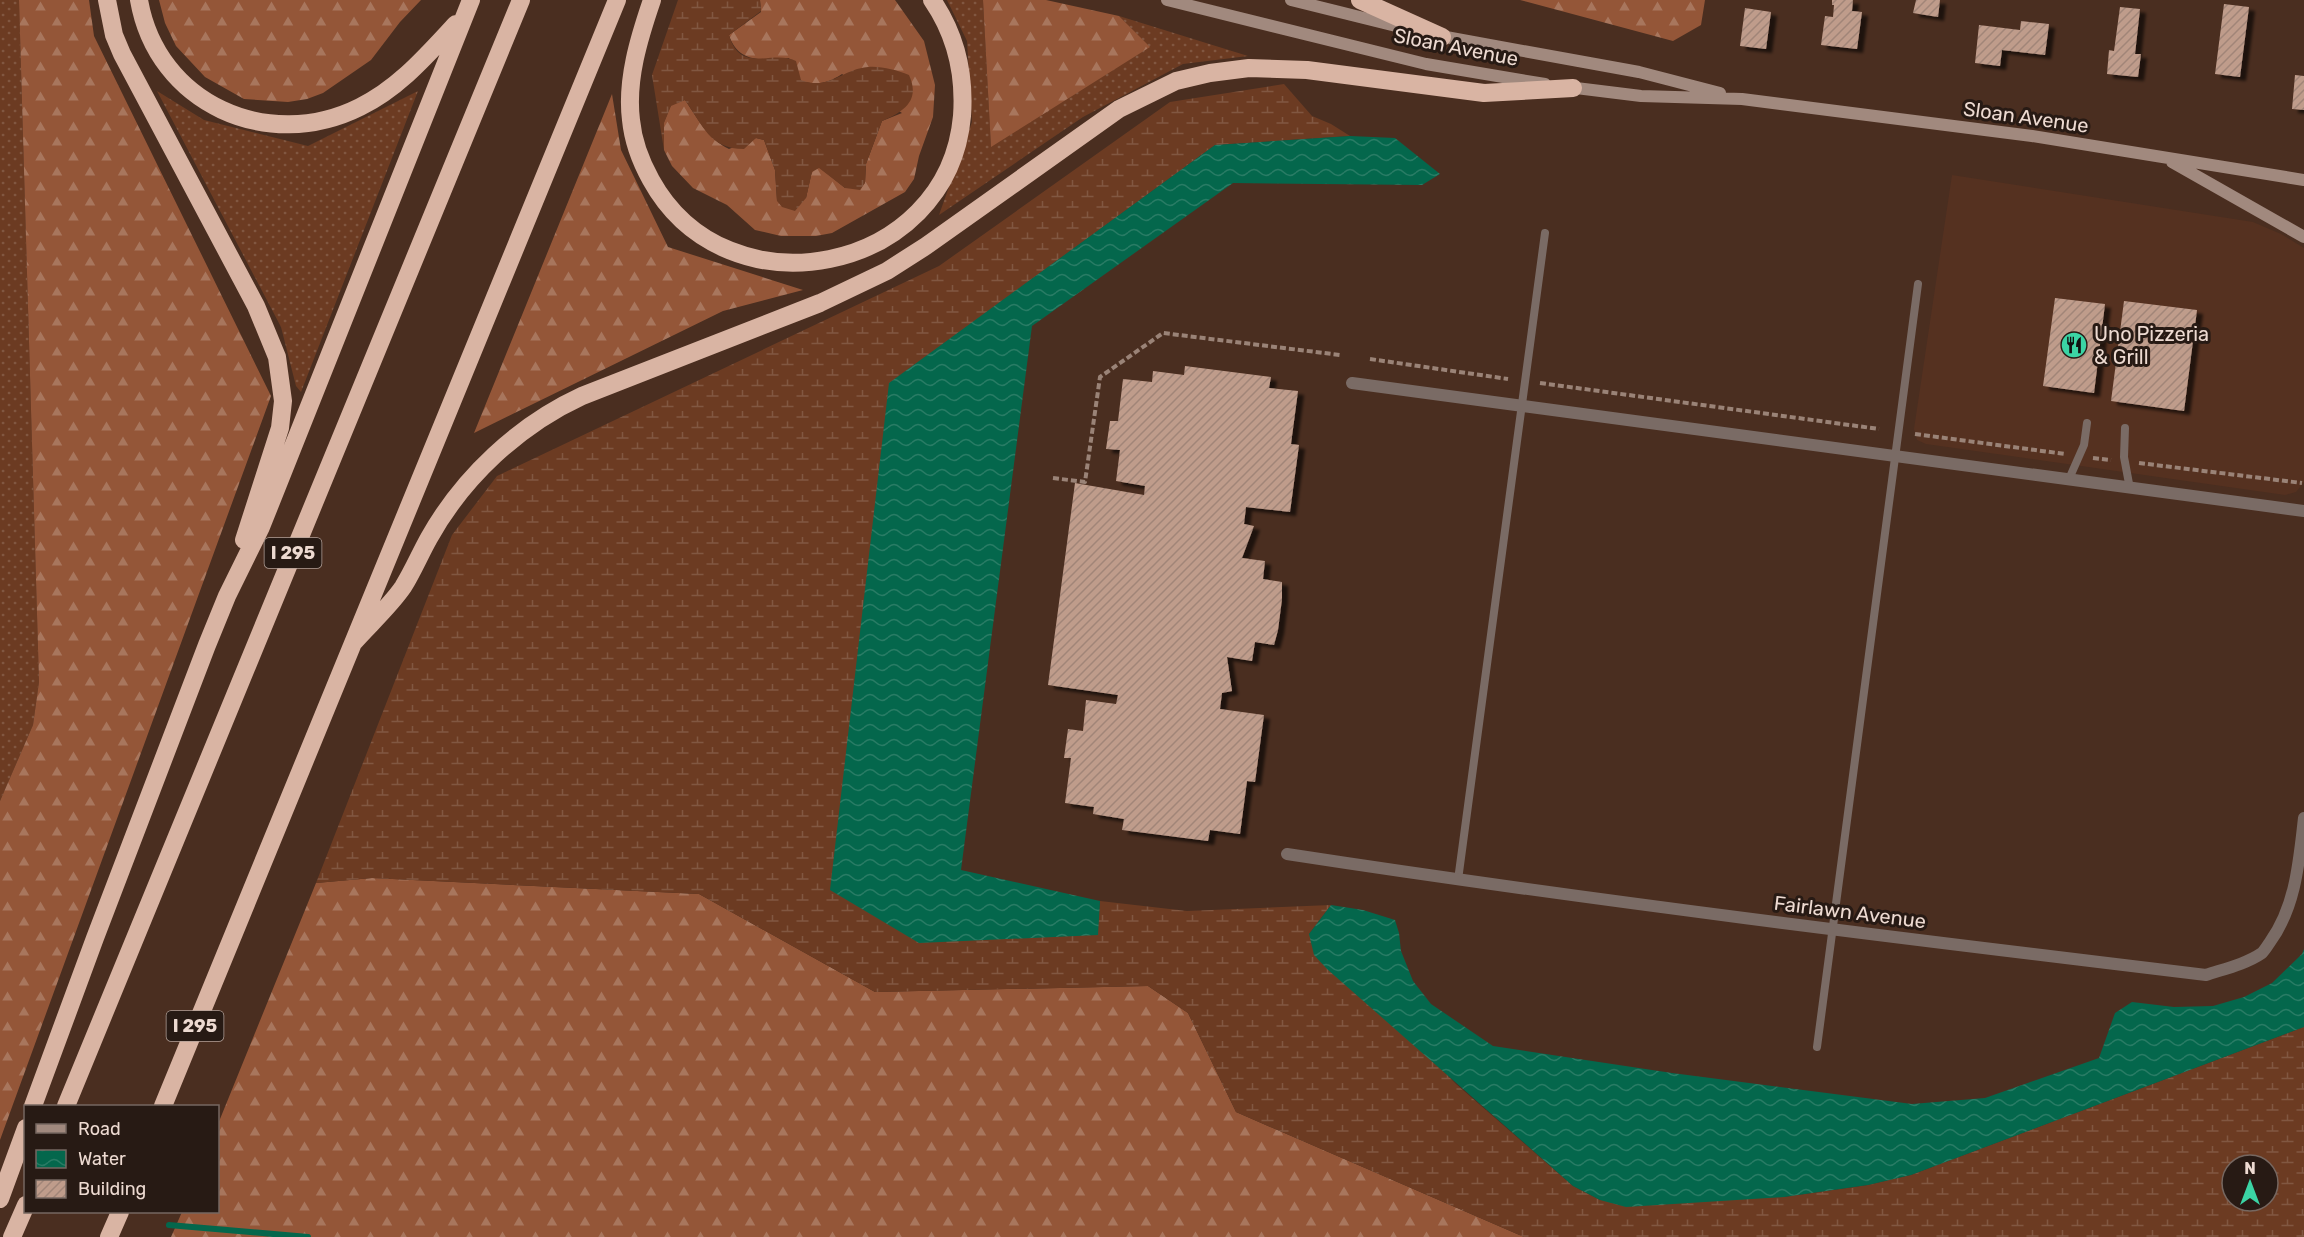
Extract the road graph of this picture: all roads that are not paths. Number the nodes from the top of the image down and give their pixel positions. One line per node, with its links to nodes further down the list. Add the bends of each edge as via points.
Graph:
1 (107, 0): 27 (highway, via 122,54 256,306 277,357 283,401 280,428)
2 (139, 0): 10 (highway, via 150,38 180,81 224,111 277,125 326,120 362,106 399,82)
3 (520, 0): 35 (highway, I 295)
4 (617, 0): 28 (highway, I 295)
5 (652, 0): 6 (highway, via 639,38 630,105 633,135 655,186 687,224 725,249 771,262 802,264 844,257 888,236 926,202 945,174 961,126 962,78 951,35)
6 (932, 0)
7 (1167, 0): 12 (main road, Sloan Avenue, via 1426,64)
8 (1291, 0): 11 (main road, Sloan Avenue)
9 (1360, 0): 11 (highway)
10 (467, 8): 27 (highway, via 261,527)
11 (1442, 37): 13 (main road, Sloan Avenue, via 1639,72)
12 (1573, 88): 13 (main road, Sloan Avenue, via 1641,96); 28 (highway, via 1484,93 1307,70 1249,68 1202,75 1157,89 1119,109 887,271 820,303 582,396 527,427 457,497 429,537 403,588)
13 (1742, 99): 14 (main road, Sloan Avenue)
14 (2163, 157): 15 (main road, Sloan Avenue); 17 (main road)
15 (2304, 180)
16 (1545, 233): 20 (lane)
17 (2304, 237)
18 (1918, 284): 23 (lane)
19 (1352, 383): 20 (street)
20 (1522, 407): 23 (street); 31 (lane)
21 (2087, 423): 24 (lane, via 2084,445)
22 (2125, 428): 25 (lane, via 2124,457)
23 (1895, 457): 24 (street); 32 (lane)
24 (2069, 479): 25 (street)
25 (2130, 489): 26 (street)
26 (2304, 511)
27 (227, 596): 34 (highway)
28 (354, 642): 36 (highway, I 295)
29 (2304, 818): 32 (street, Fairlawn Avenue, via 2290,901 2276,933 2262,952 2206,975)
30 (1287, 854): 31 (street, Fairlawn Avenue)
31 (1458, 880): 32 (street, Fairlawn Avenue)
32 (1832, 930): 33 (lane)
33 (1816, 1047)
34 (34, 1105)
35 (67, 1105)
36 (163, 1105)
37 (24, 1133): 38 (highway)
38 (0, 1199)
39 (24, 1210): 41 (highway)
40 (120, 1213): 42 (highway)
41 (12, 1237)
42 (109, 1237)

